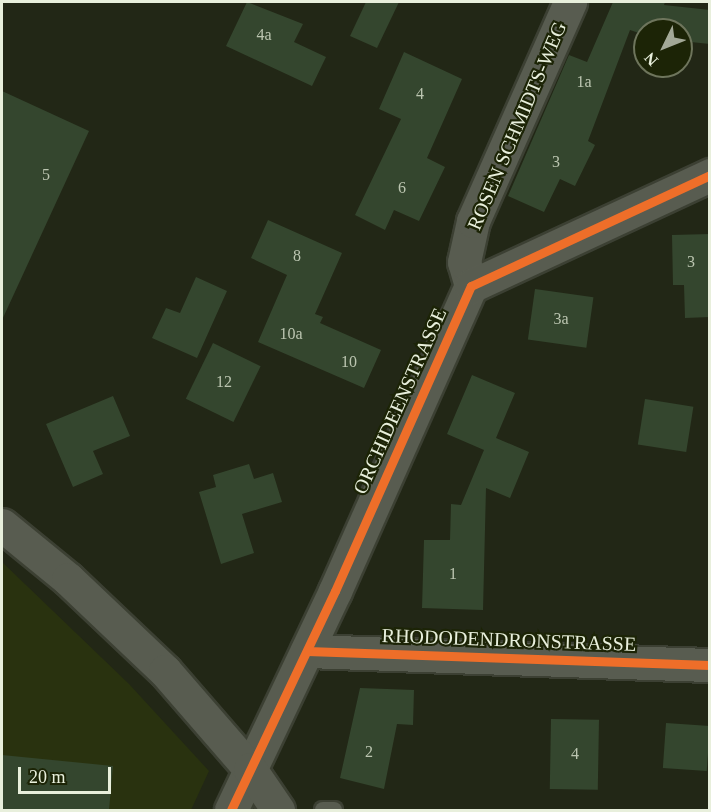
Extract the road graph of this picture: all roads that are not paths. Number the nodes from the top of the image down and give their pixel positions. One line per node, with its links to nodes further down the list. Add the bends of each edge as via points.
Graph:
1 (570, 2): 3 (street, ROSEN SCHMIDTS-WEG, via 473,221 464,262)
2 (710, 175): 3 (street)
3 (471, 286): 5 (street, ORCHIDEENSTRASSE)
4 (2, 525): 7 (street, via 116,622 165,671)
5 (307, 651): 6 (street, RHODODENDRONSTRASSE); 7 (street, ORCHIDEENSTRASSE)
6 (710, 665)
7 (250, 769): 8 (street, ORCHIDEENSTRASSE); 9 (street)
8 (231, 810)
9 (278, 810)
10 (323, 810): 11 (lane)
11 (334, 810)

